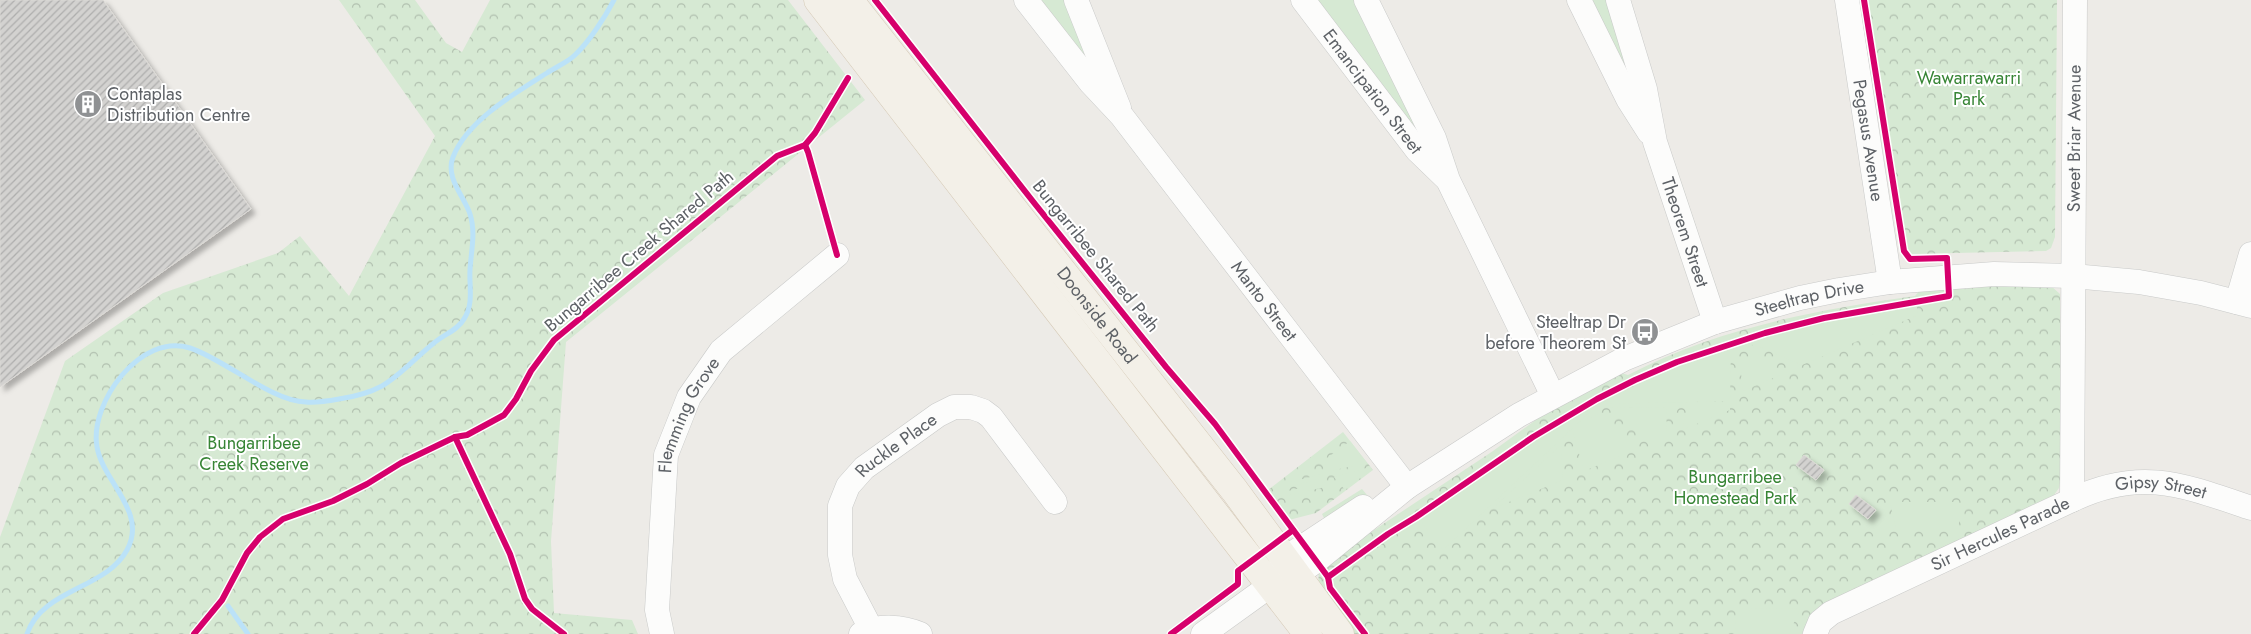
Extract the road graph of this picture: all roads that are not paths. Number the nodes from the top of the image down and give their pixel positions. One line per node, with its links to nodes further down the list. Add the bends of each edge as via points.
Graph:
1 (818, 0): 26 (main road, Doonside Road)
2 (849, 0): 25 (main road, Doonside Road, via 1235,491)
3 (1026, 0): 11 (street, Manto Street, via 1091,83)
4 (1076, 0): 11 (street, Manto Street)
5 (1303, 0): 13 (street, Emancipation Street, via 1417,150)
6 (1366, 0): 13 (street, Emancipation Street, via 1434,138)
7 (1579, 0): 12 (street, Theorem Street, via 1628,99)
8 (1618, 0): 12 (street, Theorem Street, via 1645,90)
9 (1847, 0): 17 (street, Pegasus Avenue)
10 (2075, 0): 16 (street, Sweet Briar Avenue)
11 (1121, 115): 21 (street, Manto Street)
12 (1655, 142): 19 (street, Theorem Street)
13 (1448, 180): 20 (street, Emancipation Street)
14 (2251, 254): 18 (street)
15 (837, 255): 28 (street, Flemming Grove, via 721,351 689,397 666,455 657,610)
16 (2073, 276): 17 (street, Steeltrap Drive, via 1994,274); 18 (street, Steeltrap Drive, via 2139,282); 22 (street, Sir Hercules Parade)
17 (1890, 282): 19 (street, Steeltrap Drive, via 1800,298)
18 (2244, 304)
19 (1715, 322): 20 (street, Steeltrap Drive, via 1624,359)
20 (1553, 396): 21 (street, Steeltrap Drive)
21 (1407, 487): 25 (street, Steeltrap Drive, via 1382,509)
22 (2072, 500): 24 (street, Gipsy Street, via 2103,487 2142,481 2169,483); 33 (street, Sir Hercules Parade, via 1831,613 1820,622)
23 (1055, 502): 27 (street, Ruckle Place, via 991,417 983,411 954,407 938,415 864,468 848,486 840,506 840,555 845,579)
24 (2251, 508)
25 (1290, 567): 26 (street, Steeltrap Drive); 32 (main road, Doonside Road)
26 (1271, 585): 30 (street, Steeltrap Drive); 31 (main road, Doonside Road)
27 (866, 631): 29 (street, via 907,629)
28 (662, 634)
29 (920, 634)
30 (1203, 634)
31 (1308, 634)
32 (1340, 634)
33 (1814, 634)

